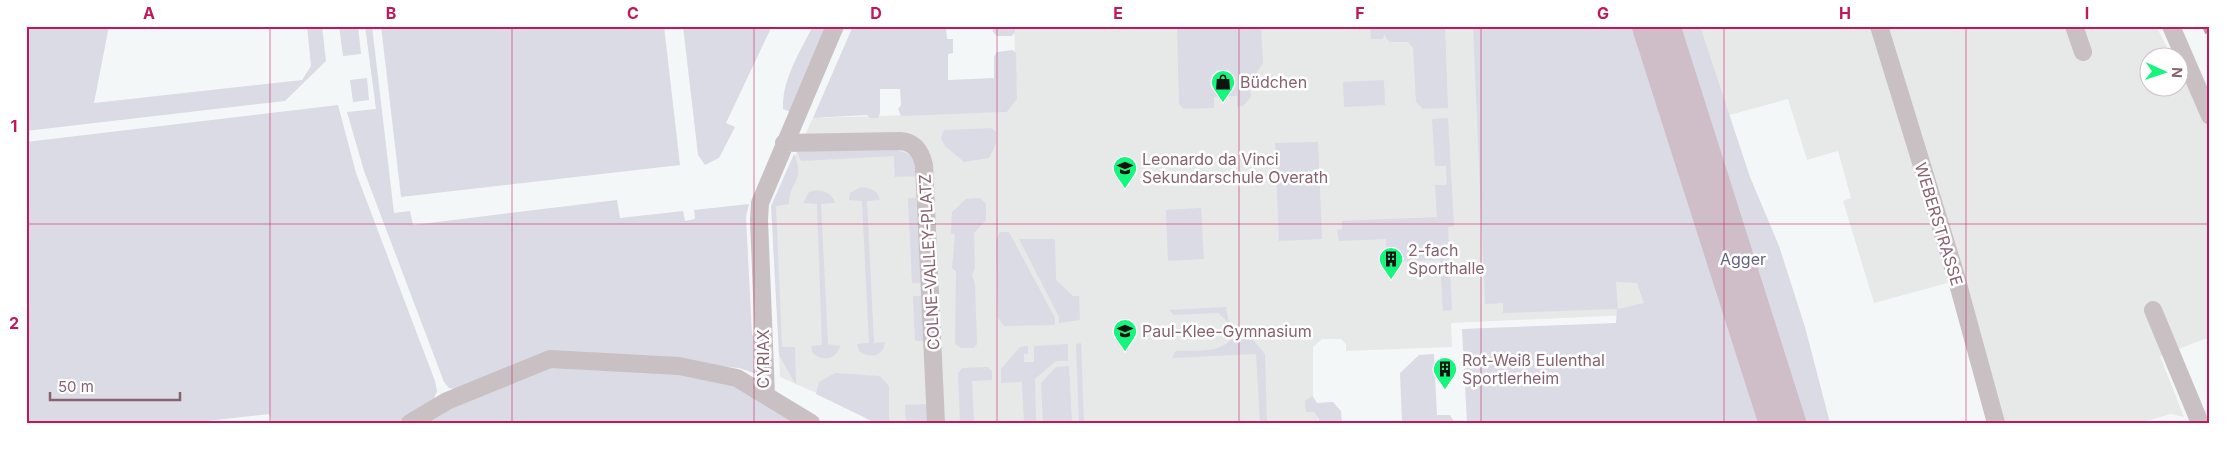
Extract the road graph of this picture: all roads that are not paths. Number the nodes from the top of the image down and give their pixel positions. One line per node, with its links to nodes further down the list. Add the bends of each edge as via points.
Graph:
1 (835, 26): 7 (street, CYRIAX)
2 (1879, 26): 13 (street, WEBERSTRASSE, via 1955,273)
3 (2074, 26): 5 (street)
4 (2171, 26): 6 (street)
5 (2082, 52)
6 (2210, 116)
7 (784, 143): 9 (street, CYRIAX, via 760,203); 12 (street, COLNE-VALLEY-PLATZ, via 900,141 908,142 921,154)
8 (2152, 310): 14 (street)
9 (766, 395): 10 (street, CYRIAX, via 737,378 679,366 550,359 447,401); 11 (street)
10 (410, 423)
11 (811, 423)
12 (936, 423)
13 (1996, 423)
14 (2200, 423)

